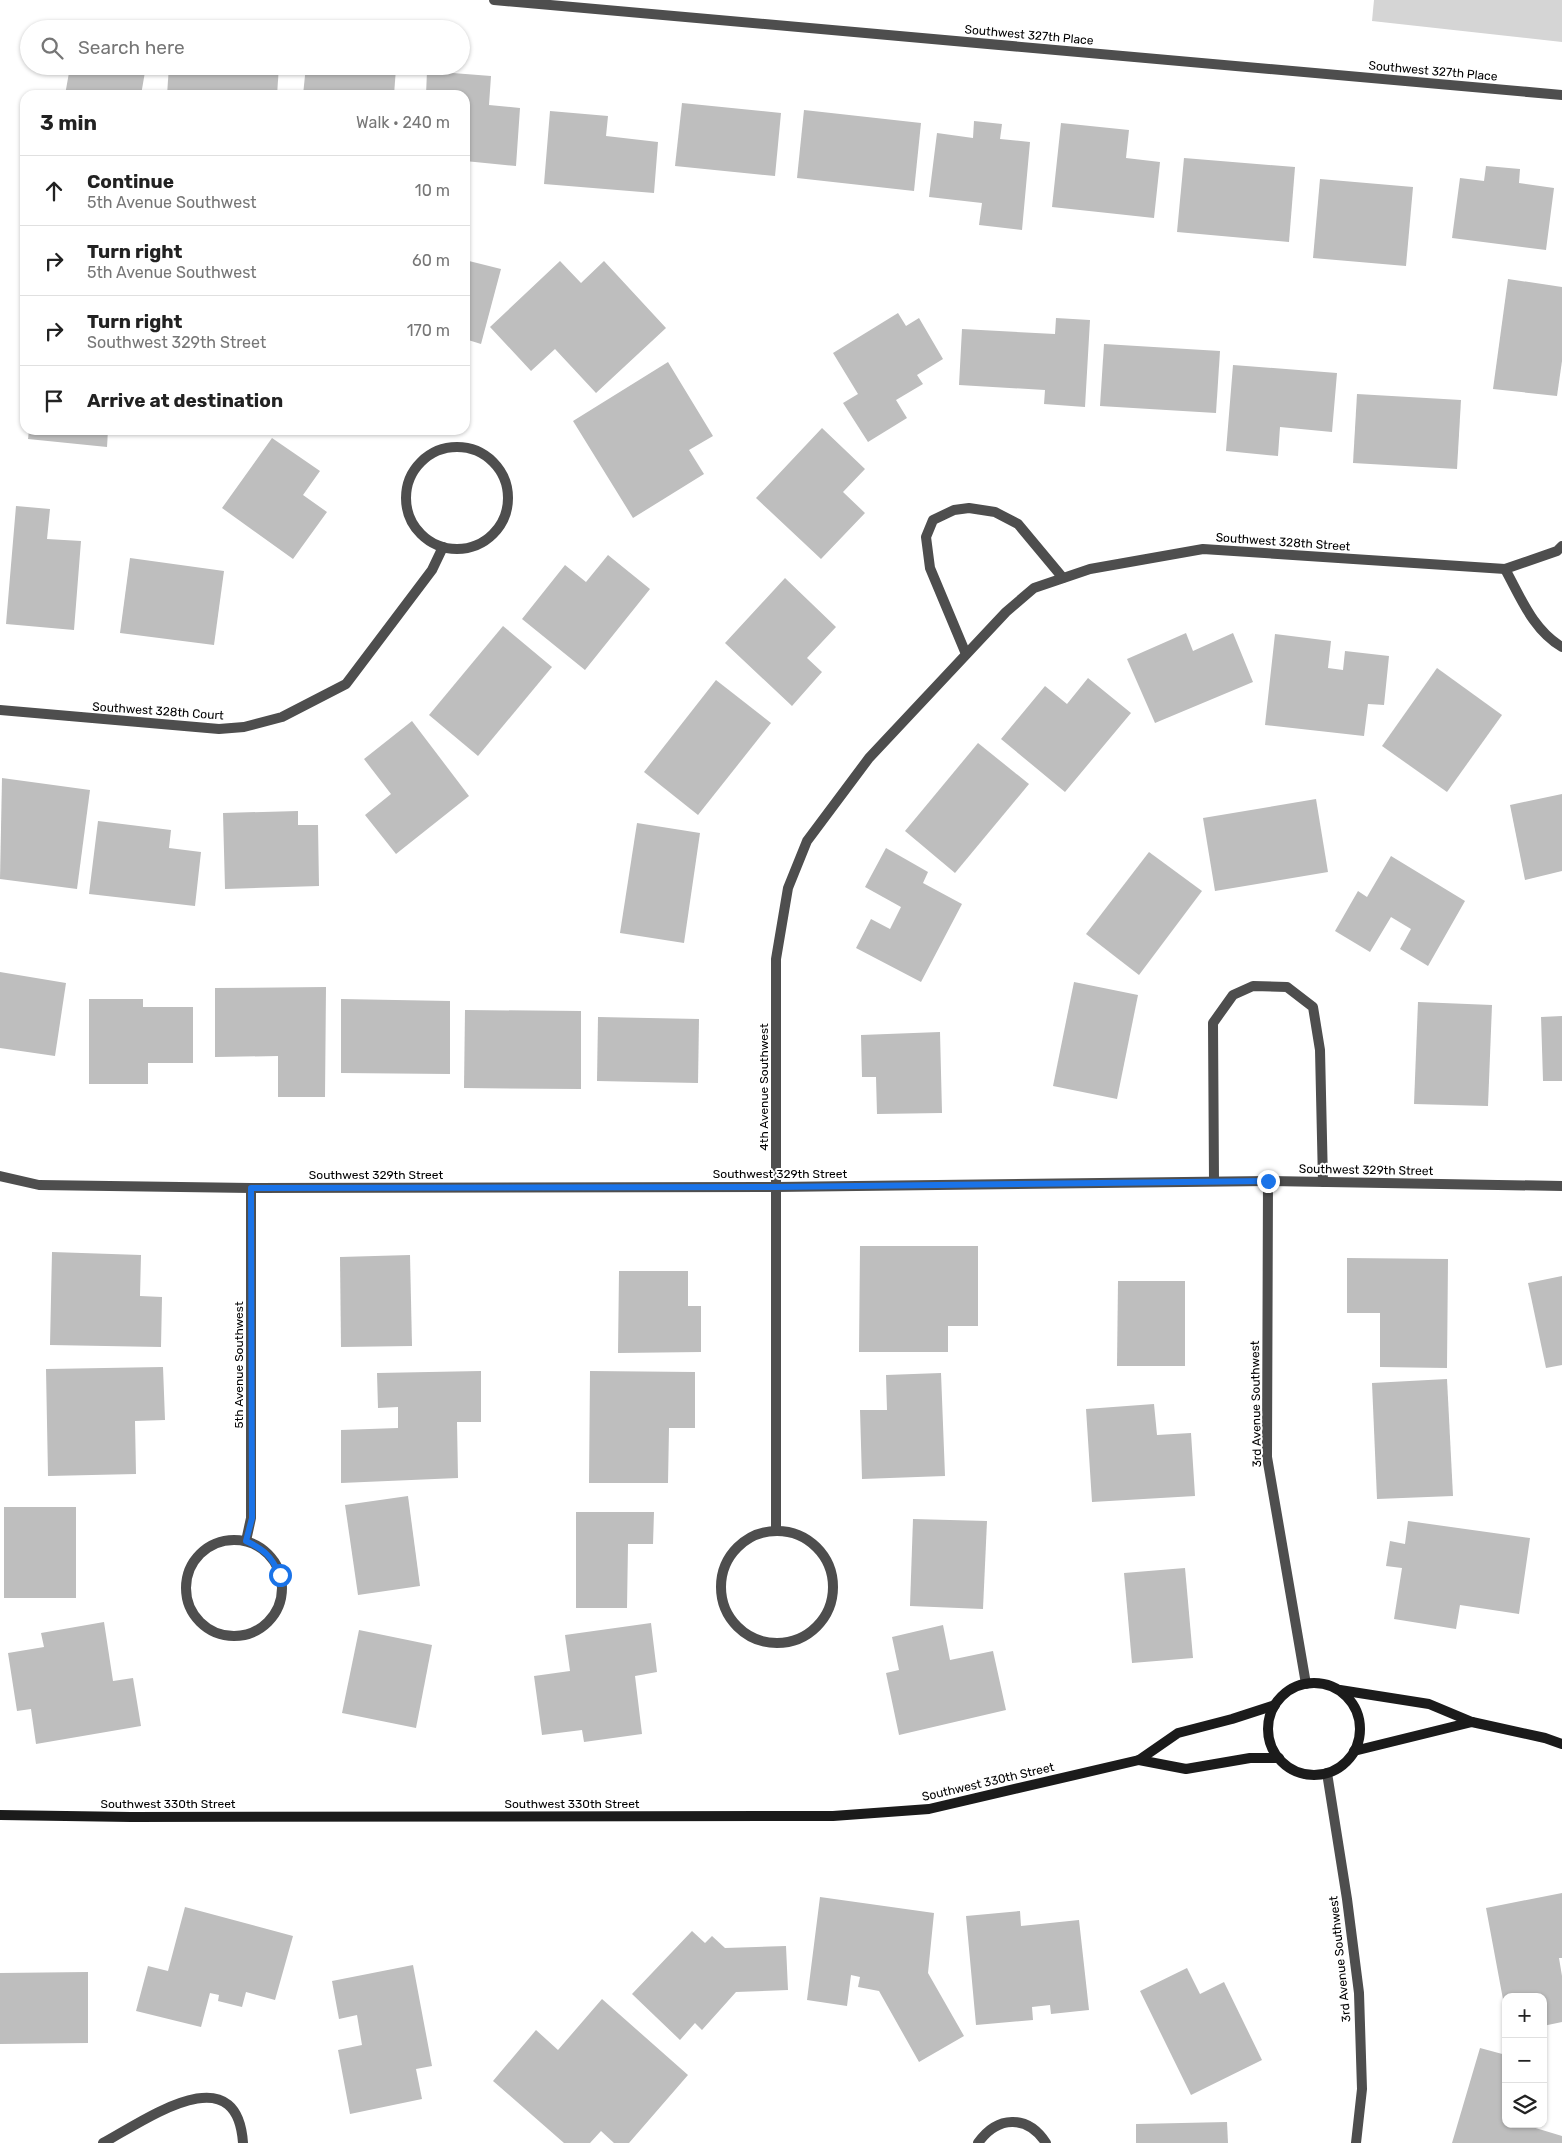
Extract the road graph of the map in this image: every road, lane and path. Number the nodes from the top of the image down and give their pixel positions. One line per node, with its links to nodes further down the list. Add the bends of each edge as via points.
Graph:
1 (494, 0): 2 (street, Southwest 327th Place)
2 (1562, 95)
3 (1562, 546): 5 (street, via 1557,551)
4 (443, 547): 4 (street, via 460,549 478,545 493,535 503,521 508,504 507,486 500,470 488,457 472,449 454,447 436,451 411,475 406,492 407,510 414,526 426,539); 9 (street, Southwest 328th Court, via 432,570 346,684 282,717 244,727 219,729)
5 (1506, 569): 6 (street, Southwest 328th Street, via 1203,549 1090,569); 7 (street, via 1538,627)
6 (1063, 578): 8 (street, Southwest 328th Street, via 1034,588); 8 (street, via 1018,524 995,512 969,508 954,510 933,520 926,537 930,568)
7 (1562, 647)
8 (966, 654): 10 (street, Southwest 328th Street)
9 (0, 710)
10 (869, 758): 16 (street, 4th Avenue Southwest, via 807,840 788,888 776,959)
11 (0, 1176): 17 (street, Southwest 329th Street, via 40,1185)
12 (1214, 1181): 13 (street, Southwest 329th Street); 14 (street, via 1213,1023 1233,995 1252,986 1287,987 1313,1007 1320,1050); 16 (street, Southwest 329th Street)
13 (1268, 1181): 14 (street, Southwest 329th Street); 20 (street, 3rd Avenue Southwest, via 1267,1457)
14 (1323, 1182): 15 (street, Southwest 329th Street)
15 (1562, 1186)
16 (776, 1187): 17 (street, Southwest 329th Street); 18 (street, 4th Avenue Southwest)
17 (251, 1188): 19 (street, 5th Avenue Southwest, via 252,1518)
18 (776, 1531): 18 (street, via 796,1534 813,1543 826,1558 833,1576 834,1596 827,1615 814,1630 798,1641 778,1645 759,1641 731,1621 723,1605 720,1588 723,1570 731,1554 759,1533)
19 (246, 1541): 19 (street, via 229,1540 213,1545 199,1555 190,1568 186,1585 188,1602 195,1617 222,1635 239,1636 256,1631 278,1608 282,1592 280,1575 273,1560 261,1548)
20 (1306, 1684): 21 (street, via 1326,1684); 22 (street, via 1284,1694)
21 (1339, 1690): 23 (street, via 1429,1704); 25 (street, via 1357,1713 1359,1742)
22 (1275, 1705): 26 (street, via 1269,1719 1268,1735); 27 (street, Southwest 330th Street, via 1178,1733)
23 (1472, 1722): 24 (street); 25 (street)
24 (1562, 1744)
25 (1354, 1751): 28 (street, via 1341,1766)
26 (1279, 1758): 27 (street, Southwest 330th Street, via 1250,1758 1186,1769); 28 (street, via 1296,1771 1312,1775)
27 (1139, 1760): 29 (street, Southwest 330th Street, via 929,1809 833,1816)
28 (1327, 1773): 34 (street, 3rd Avenue Southwest, via 1359,1993 1362,2089)
29 (0, 1815)
30 (103, 2143): 31 (street, via 181,2101 204,2097 227,2102 237,2114)
31 (243, 2143)
32 (978, 2143): 33 (street, via 998,2124 1013,2122 1028,2124 1040,2133)
33 (1046, 2143)
34 (1356, 2143)

